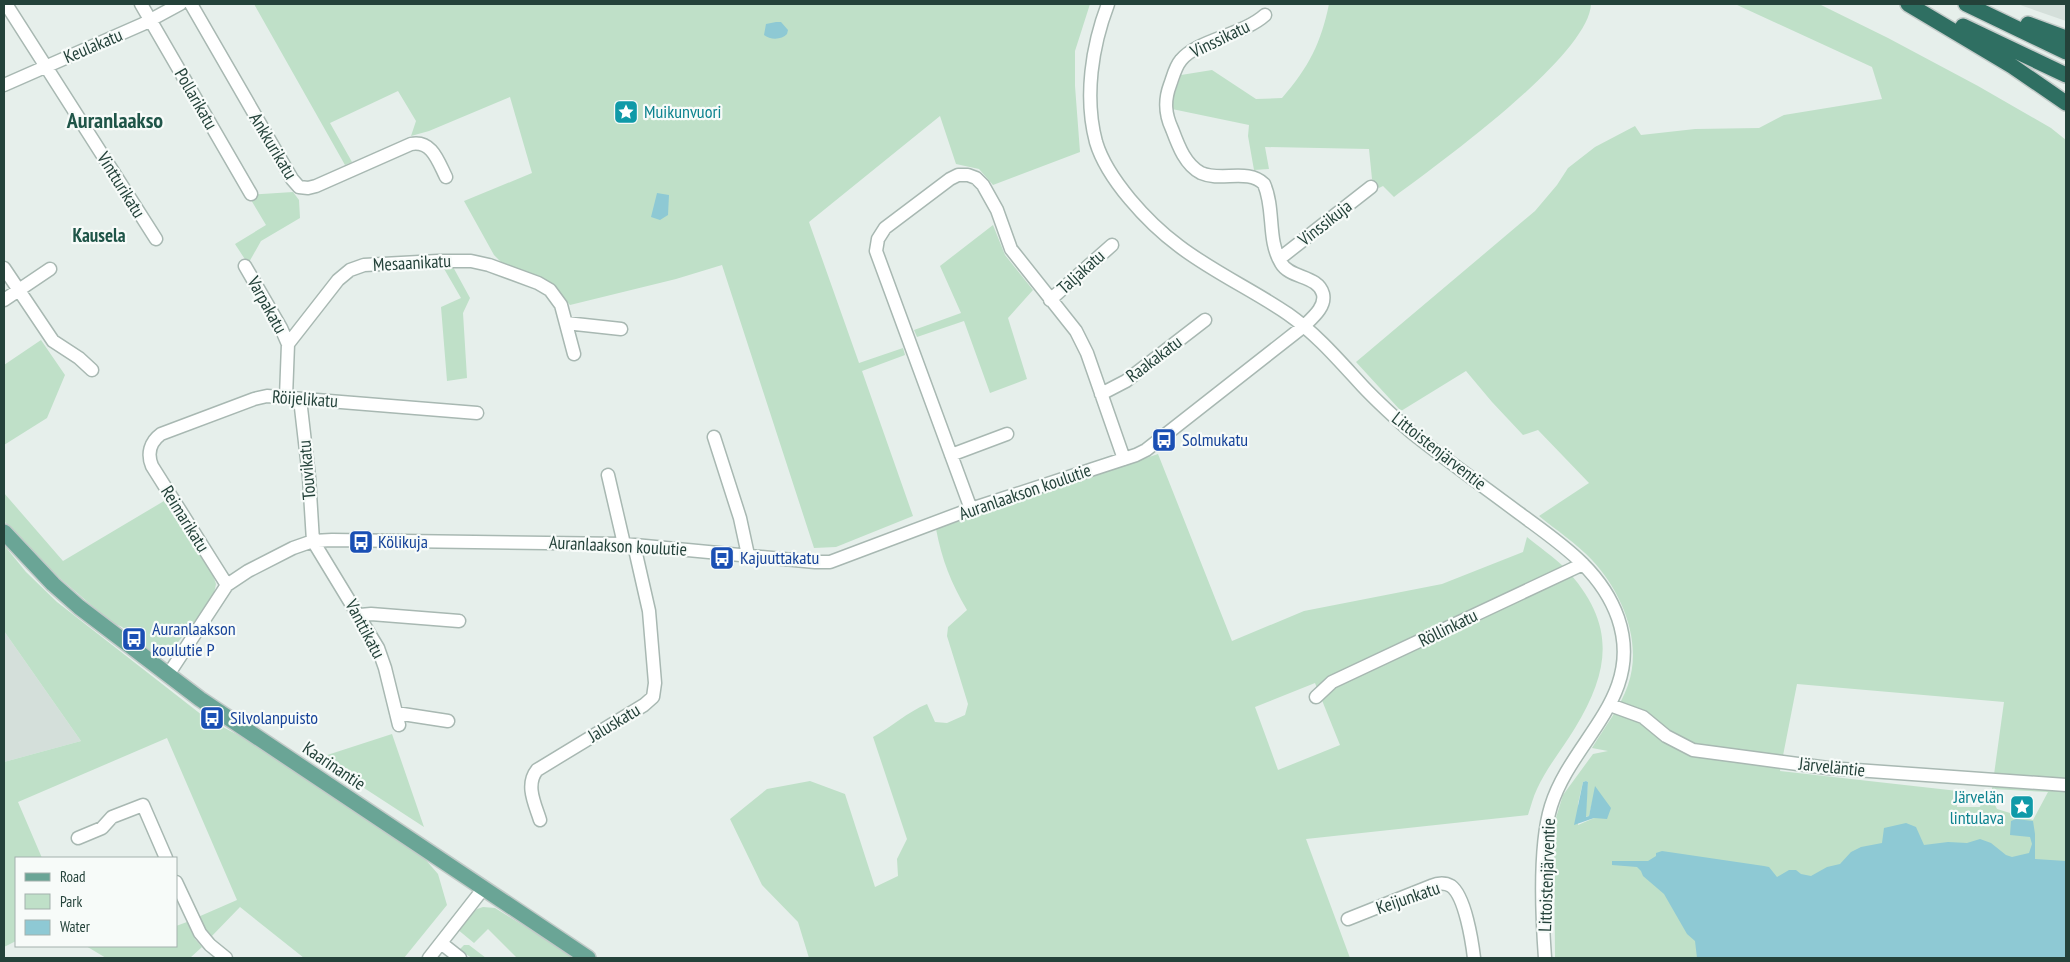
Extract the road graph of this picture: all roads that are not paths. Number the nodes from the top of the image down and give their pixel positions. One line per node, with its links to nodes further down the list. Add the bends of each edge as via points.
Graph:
1 (6, 4): 13 (street, Vintturikatu)
2 (141, 4): 10 (street, Pollarikatu)
3 (180, 4): 10 (street, Keulakatu)
4 (191, 4): 17 (street, Ankkurikatu, via 299,187 316,186 417,143 432,150)
5 (1108, 4): 31 (street, Littoistenjärventie, via 1094,56 1090,90 1096,142 1110,170 1134,203 1179,246)
6 (1908, 4): 16 (highway, via 2012,66)
7 (1917, 4): 14 (highway)
8 (1967, 4): 11 (highway); 12 (highway)
9 (1265, 15): 22 (street, Vinssikatu, via 1254,24 1183,58 1176,67 1166,108 1180,148 1196,170 1216,176 1252,177 1264,184)
10 (151, 20): 13 (street, Keulakatu); 19 (street, Pollarikatu)
11 (2066, 38)
12 (2066, 52)
13 (45, 67): 15 (street, Keulakatu); 20 (street, Vintturikatu)
14 (2066, 75)
15 (4, 84)
16 (2066, 103)
17 (446, 177)
18 (1371, 187): 22 (street, Vinssikuja)
19 (251, 194)
20 (156, 239)
21 (1112, 245): 28 (street, Taljakatu)
22 (1279, 259): 31 (street, via 1287,270 1316,284 1322,293 1319,310)
23 (245, 266): 33 (street, Varpakatu)
24 (4, 268): 26 (street)
25 (50, 268): 26 (street)
26 (18, 290): 27 (street); 35 (street, via 53,341)
27 (4, 300)
28 (1050, 300): 36 (street, via 1081,339); 43 (street, via 1014,254 987,190 980,180 972,176 958,175 950,179 880,235 876,247 878,260)
29 (1205, 320): 36 (street, Raakakatu, via 1126,381)
30 (566, 323): 32 (street); 33 (street, Mesaanikatu, via 561,305 550,290 489,265 462,260 378,263 356,267 338,280); 34 (street, Mesaanikatu)
31 (1304, 326): 44 (street, Auranlaakson koulutie, via 1159,440); 51 (street, Littoistenjärventie, via 1410,431 1566,547)
32 (621, 329)
33 (288, 344): 37 (street)
34 (574, 354)
35 (92, 370)
36 (1101, 394): 44 (street)
37 (286, 397): 38 (street, Röijelikatu); 42 (street, Röijelikatu, via 261,397 170,430 157,437)
38 (300, 399): 39 (street, Röijelikatu); 48 (street, Touvikatu)
39 (477, 413)
40 (1007, 434): 43 (street)
41 (714, 437): 50 (street, via 740,518)
42 (149, 451): 52 (street, Reimarikatu, via 154,471)
43 (951, 455): 46 (street)
44 (1124, 459): 46 (street, Auranlaakson koulutie)
45 (608, 475): 49 (street)
46 (971, 509): 50 (street, Auranlaakson koulutie, via 830,562)
47 (4, 532): 55 (main road, Kaarinantie, via 53,584 104,628)
48 (313, 541): 49 (street, Auranlaakson koulutie); 52 (street, Auranlaakson koulutie, via 248,571); 53 (street, Vanttikatu)
49 (629, 544): 50 (street, Auranlaakson koulutie); 60 (street, Jaluskatu, via 649,611 655,683 653,697 537,770 531,789)
50 (748, 555)
51 (1583, 564): 56 (street, Röllinkatu, via 1332,682); 57 (street, Littoistenjärventie, via 1608,596 1622,635 1621,677)
52 (227, 585): 55 (street, Auranlaakson koulutie)
53 (360, 616): 54 (street, via 371,614); 58 (street, Vanttikatu, via 383,659 397,719)
54 (459, 621)
55 (168, 675): 64 (main road, Kaarinantie)
56 (1316, 698)
57 (1610, 705): 59 (street, Järveläntie, via 1643,717 1666,736 1693,750 1828,768); 72 (street, Littoistenjärventie, via 1564,776 1547,822 1544,876)
58 (448, 721)
59 (2066, 785)
60 (540, 820)
61 (78, 838): 62 (street, via 102,828 112,817 143,805)
62 (166, 857)
63 (178, 886): 67 (street, via 200,933)
64 (484, 889): 66 (street); 70 (main road, Kaarinantie)
65 (1348, 919): 71 (street, Keijunkatu, via 1431,886 1448,885 1460,898)
66 (441, 943): 68 (street); 69 (street)
67 (226, 958)
68 (429, 958)
69 (460, 958)
70 (588, 958)
71 (1474, 958)
72 (1546, 958)

